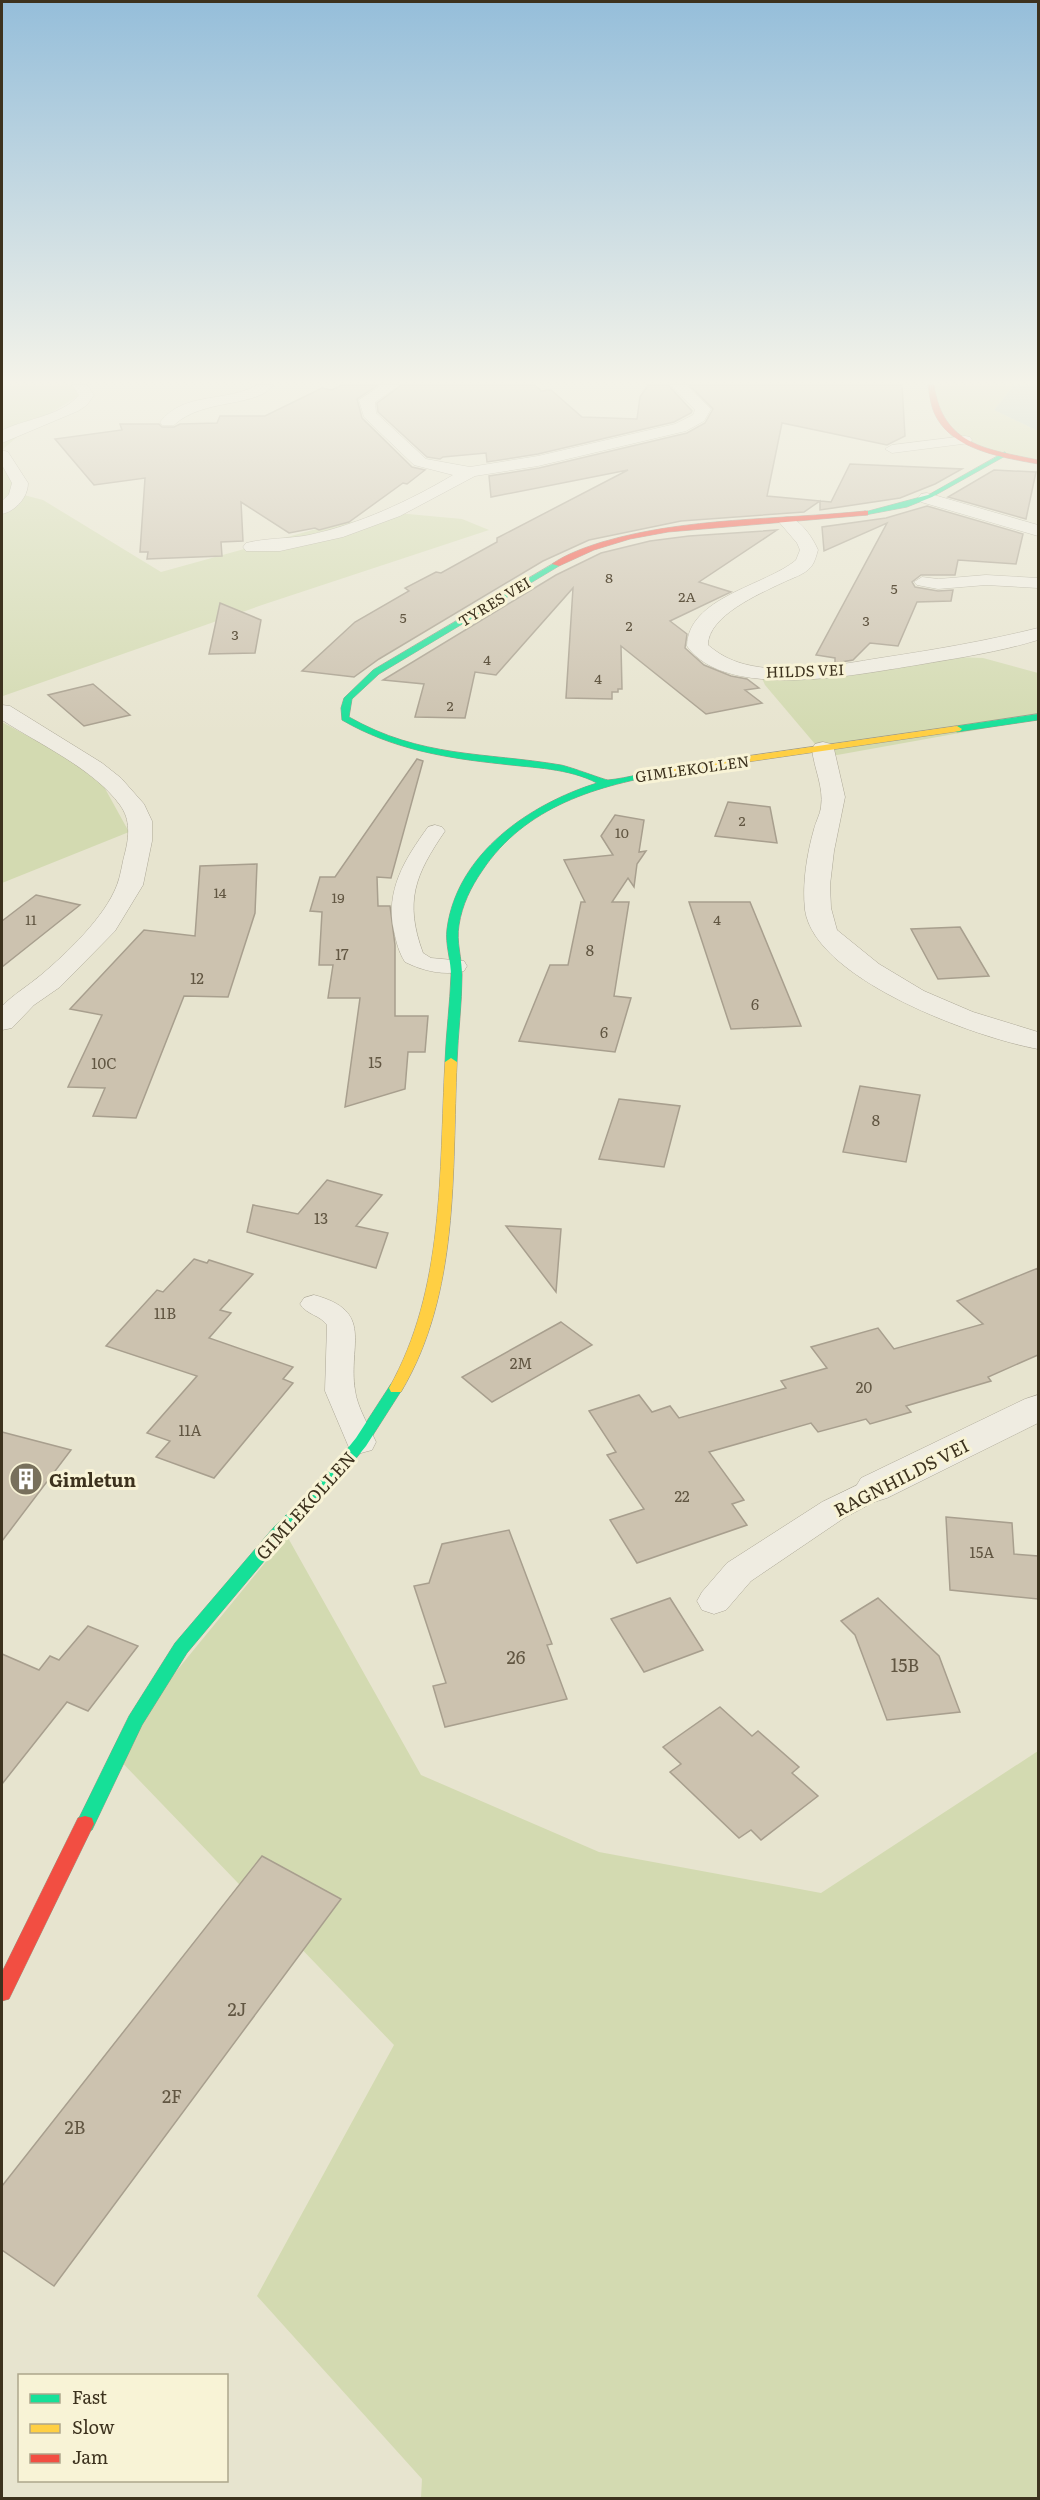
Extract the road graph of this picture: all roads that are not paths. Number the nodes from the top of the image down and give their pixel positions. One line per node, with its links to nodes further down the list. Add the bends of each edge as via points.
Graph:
1 (415, 502): 6 (street, via 308,542)
2 (912, 502): 4 (street, TYRES VEI)
3 (939, 502): 5 (street)
4 (788, 522): 9 (street, HILDS VEI, via 810,550 804,563 705,621 694,642 705,655 744,670 805,672 917,659); 13 (street, TYRES VEI, via 682,527 591,548 562,560 397,660 344,702 345,718 370,735 445,754 569,768)
5 (1038, 531)
6 (252, 547)
7 (922, 582): 8 (lane)
8 (1038, 583)
9 (1038, 634)
10 (2, 711): 16 (street, via 113,783 132,804 140,831 130,885 106,924 50,981 16,1006)
11 (1038, 717): 12 (street, GIMLEKOLLEN)
12 (823, 749): 13 (street, GIMLEKOLLEN, via 629,776); 17 (street, via 834,786 818,897 820,919 833,941 863,966 908,994 991,1028)
13 (604, 783): 15 (street, GIMLEKOLLEN, via 545,806 503,836 482,859 463,893 452,934)
14 (435, 831): 15 (lane, via 418,854 400,903 403,931 413,957 426,964)
15 (456, 966): 20 (street, GIMLEKOLLEN, via 445,1225 437,1278 421,1333 400,1381)
16 (2, 1022)
17 (1038, 1041)
18 (314, 1304): 20 (lane, via 333,1313 341,1325 340,1391)
19 (1038, 1408): 21 (street, RAGNHILDS VEI)
20 (361, 1442): 23 (street, GIMLEKOLLEN, via 181,1648 135,1721)
21 (874, 1488): 22 (lane, RAGNHILDS VEI, via 833,1510 740,1572)
22 (714, 1601)
23 (2, 1992)

